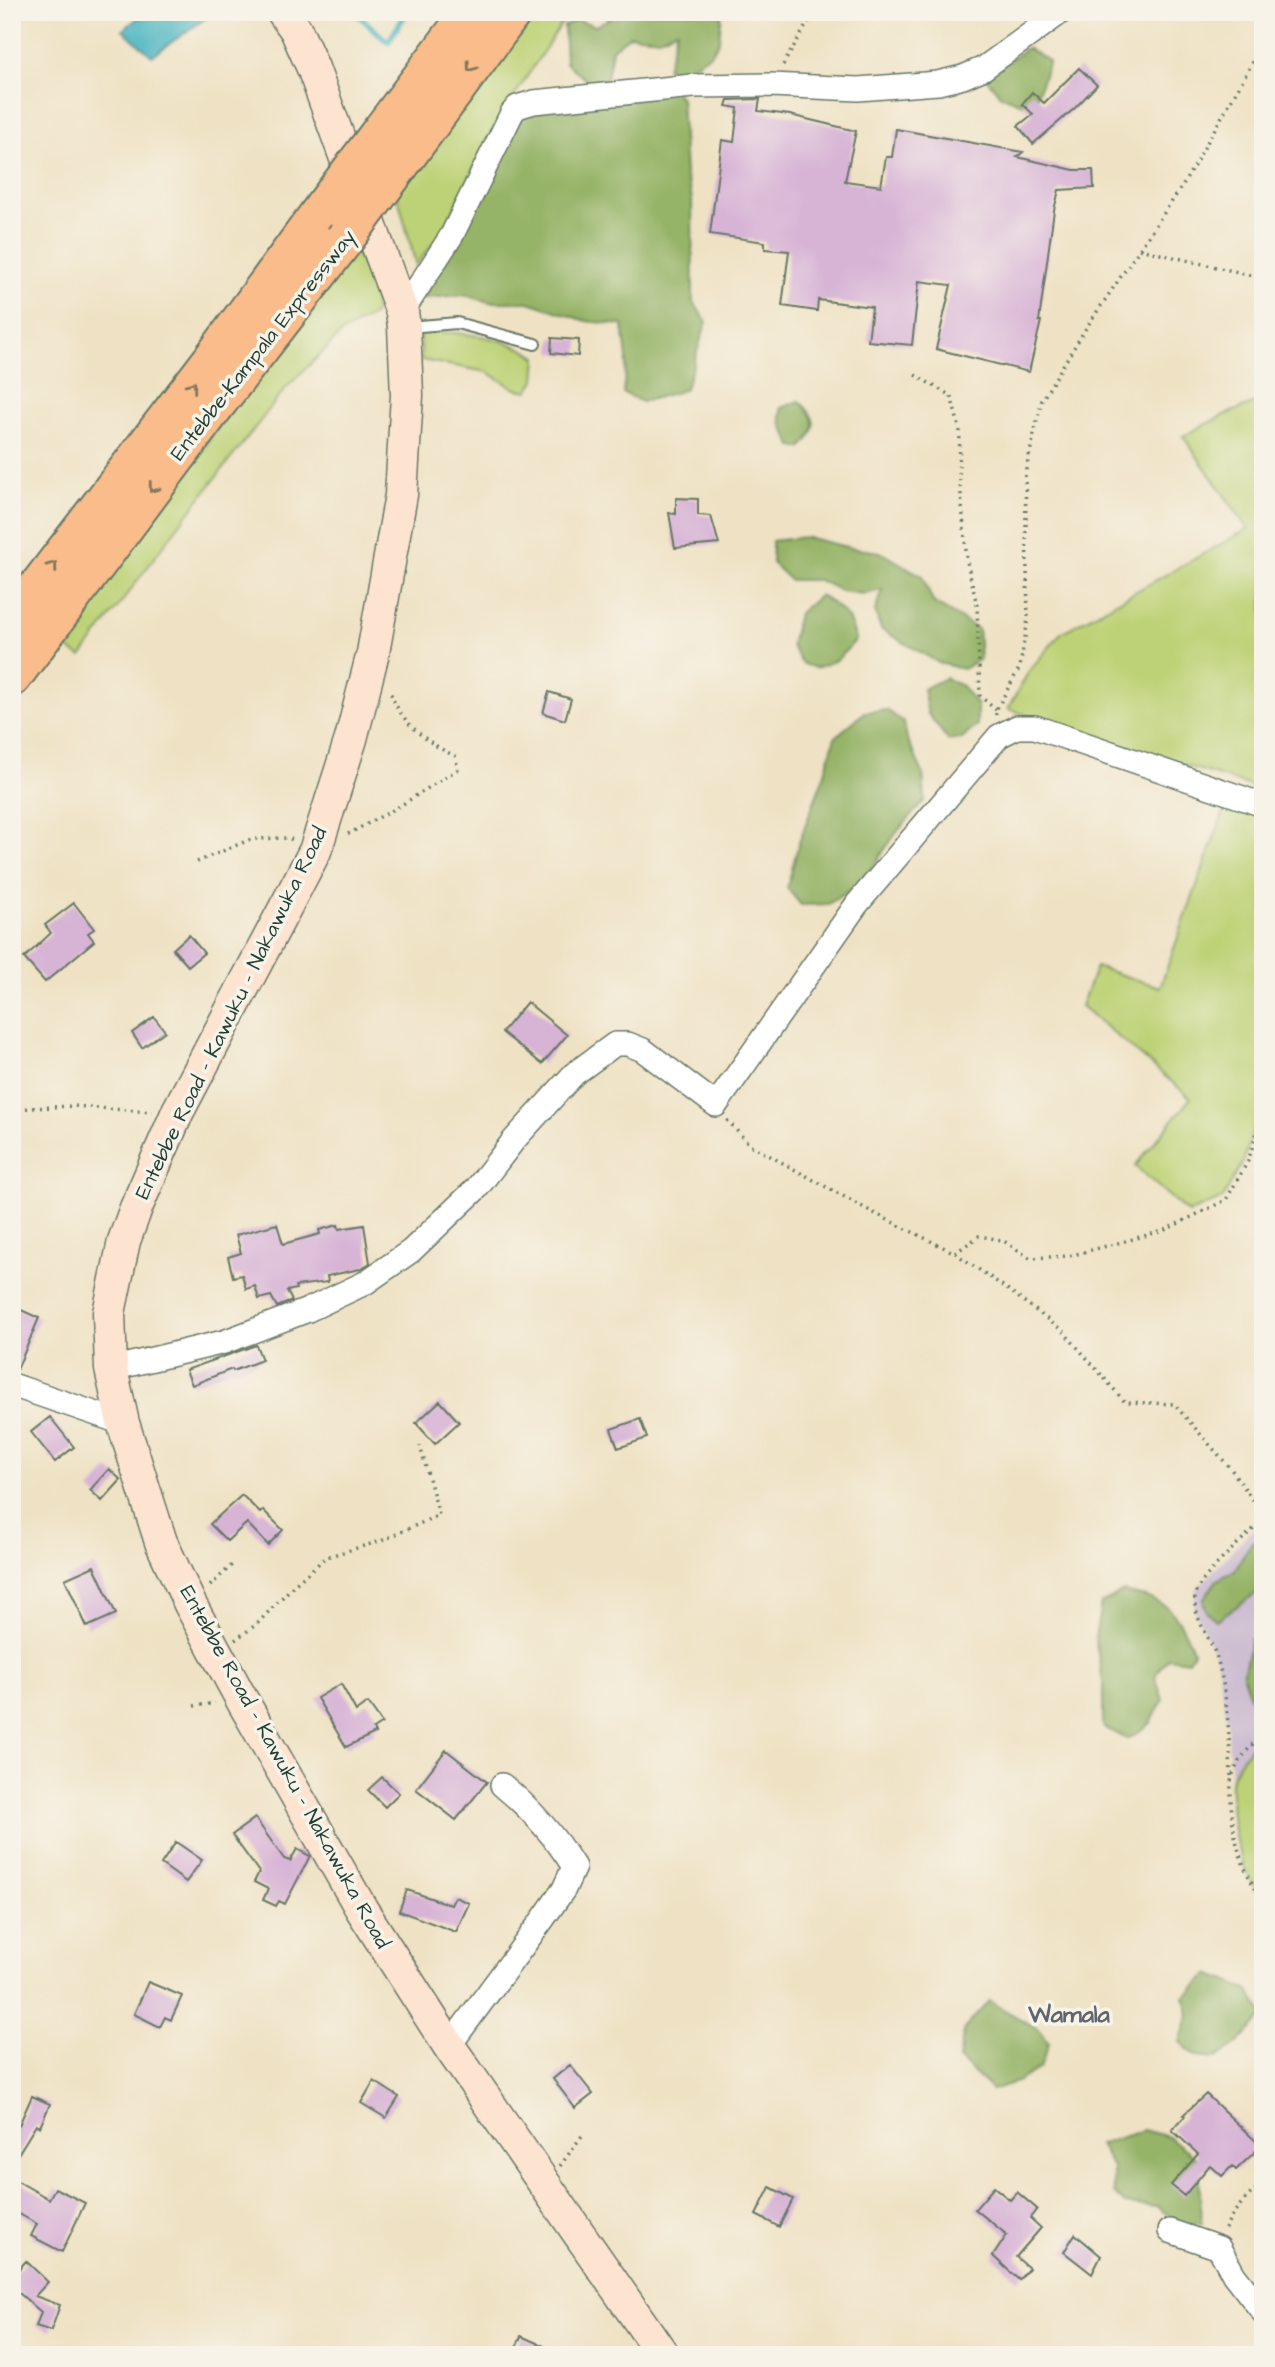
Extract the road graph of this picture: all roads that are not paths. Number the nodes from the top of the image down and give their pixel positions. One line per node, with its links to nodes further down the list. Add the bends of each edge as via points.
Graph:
1 (283, 12): 6 (main road, Entebbe Road - Kawuku - Nakawuka Road, via 313,68)
2 (471, 12): 5 (highway, Entebbe-Kampala Expressway)
3 (512, 12): 5 (highway, Entebbe-Kampala Expressway, one-way to 5)
4 (1061, 12): 6 (street, via 984,68 938,83 858,89 771,85 652,89 517,107)
5 (395, 142): 8 (highway, Entebbe-Kampala Expressway, one-way to 5, bridge, via 324,206); 9 (highway, Entebbe-Kampala Expressway, one-way to 9, bridge, via 344,240)
6 (403, 319): 7 (lane, via 457,323); 11 (main road, Entebbe Road - Kawuku - Nakawuka Road, via 407,395 401,495 373,653 351,739 315,851 178,1111 136,1208 109,1313)
7 (535, 344)
8 (12, 621)
9 (12, 677)
10 (1263, 805): 11 (street, via 1035,727 1017,727 999,736 858,904 716,1105 643,1050 615,1044 574,1074 477,1188 421,1242 365,1283 224,1342)
11 (111, 1369): 13 (main road, Entebbe Road - Kawuku - Nakawuka Road)
12 (12, 1385): 13 (street)
13 (123, 1423): 15 (main road, Entebbe Road - Kawuku - Nakawuka Road, via 161,1542 190,1604 362,1910)
14 (502, 1784): 15 (street, via 527,1805 573,1867 564,1889)
15 (449, 2046): 18 (main road, Entebbe Road - Kawuku - Nakawuka Road)
16 (1170, 2231): 17 (street, via 1219,2248)
17 (1263, 2312)
18 (663, 2355)

